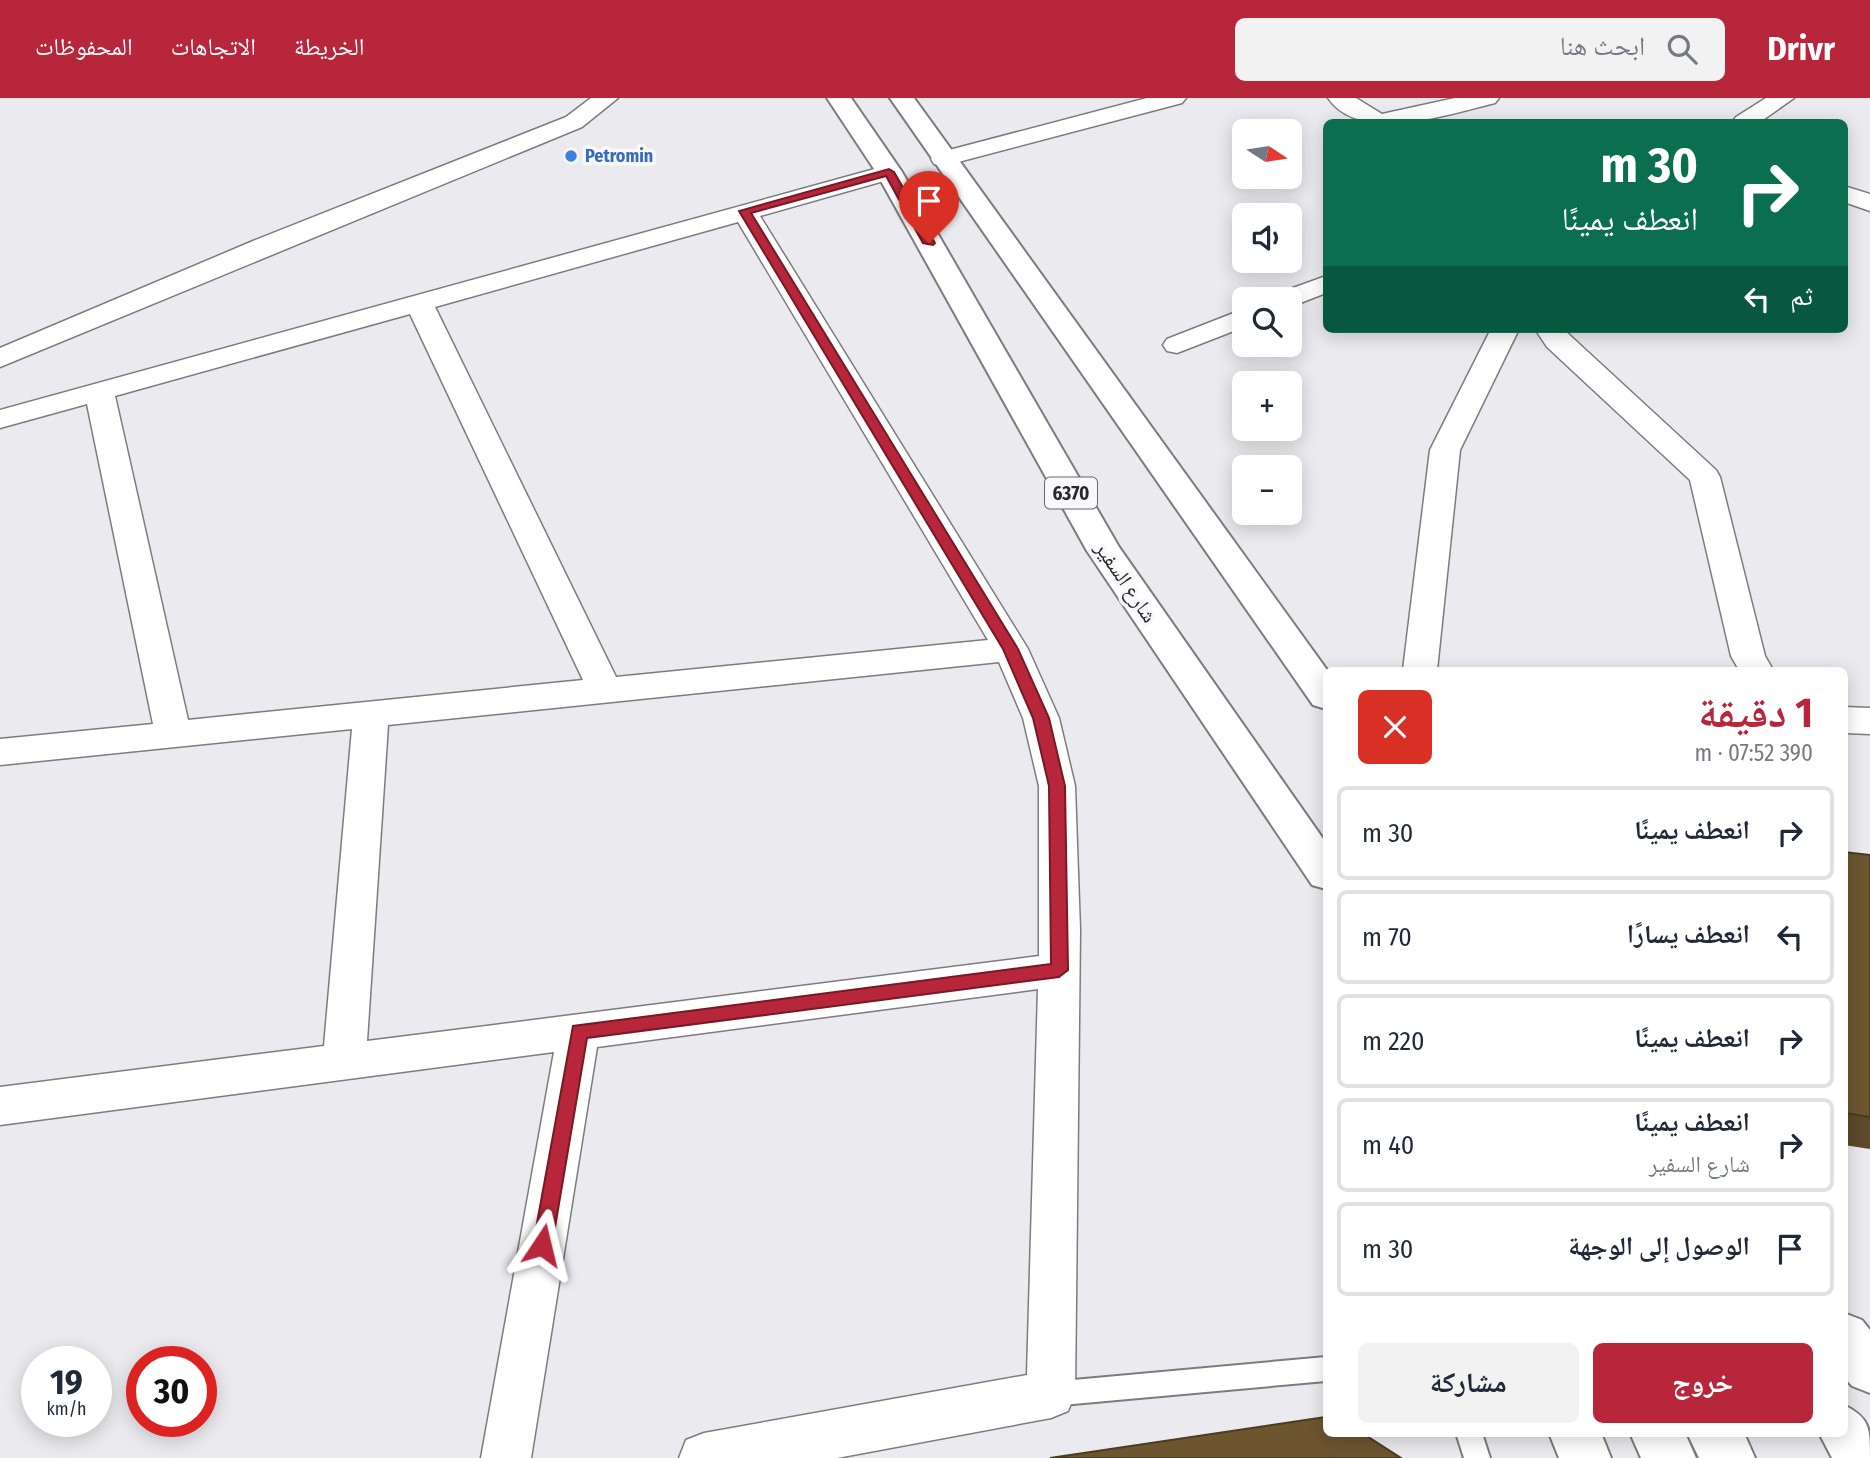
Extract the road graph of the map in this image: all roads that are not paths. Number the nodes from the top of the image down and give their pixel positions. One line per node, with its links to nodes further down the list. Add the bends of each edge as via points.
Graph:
1 (606, 98): 23 (street, via 574,122)
2 (839, 98): 12 (main road, شارع السفير / 6370)
3 (902, 98): 11 (main road)
4 (1174, 98): 11 (street)
5 (1340, 98): 8 (street)
6 (1487, 98): 9 (street)
7 (1782, 98): 10 (street)
8 (1373, 119)
9 (1392, 119)
10 (1749, 119)
11 (943, 159): 30 (main road)
12 (889, 172): 15 (street); 36 (main road, شارع السفير / 6370, via 1104,551)
13 (1848, 195): 14 (street)
14 (1870, 203)
15 (744, 211): 18 (street); 26 (street)
16 (1323, 285): 17 (street)
17 (1302, 294)
18 (419, 303): 24 (street); 29 (street)
19 (1232, 322): 22 (street)
20 (1503, 333): 27 (street, via 1445,450)
21 (1552, 333): 28 (street, via 1705,477)
22 (1177, 345)
23 (0, 358)
24 (99, 392): 25 (street); 34 (street)
25 (0, 419)
26 (1011, 649): 29 (street); 37 (street, via 1041,718 1057,786)
27 (1420, 667)
28 (1754, 667)
29 (605, 690): 31 (street)
30 (1323, 692)
31 (371, 714): 34 (street); 39 (street)
32 (1848, 720): 33 (street)
33 (1870, 721)
34 (173, 735): 35 (street)
35 (0, 752)
36 (1323, 870)
37 (1059, 970): 38 (street); 44 (street)
38 (579, 1031): 39 (street); 50 (street)
39 (344, 1062): 40 (street)
40 (0, 1106)
41 (1848, 1342): 43 (main road)
42 (1323, 1369): 44 (lane)
43 (1870, 1369)
44 (1051, 1394): 51 (street)
45 (1848, 1436): 56 (main road)
46 (1470, 1437): 52 (lane)
47 (1577, 1437): 53 (main road)
48 (1658, 1437): 54 (main road)
49 (1716, 1437): 55 (main road)
50 (506, 1458)
51 (704, 1458)
52 (1477, 1458)
53 (1586, 1458)
54 (1670, 1458)
55 (1729, 1458)
56 (1865, 1458)

